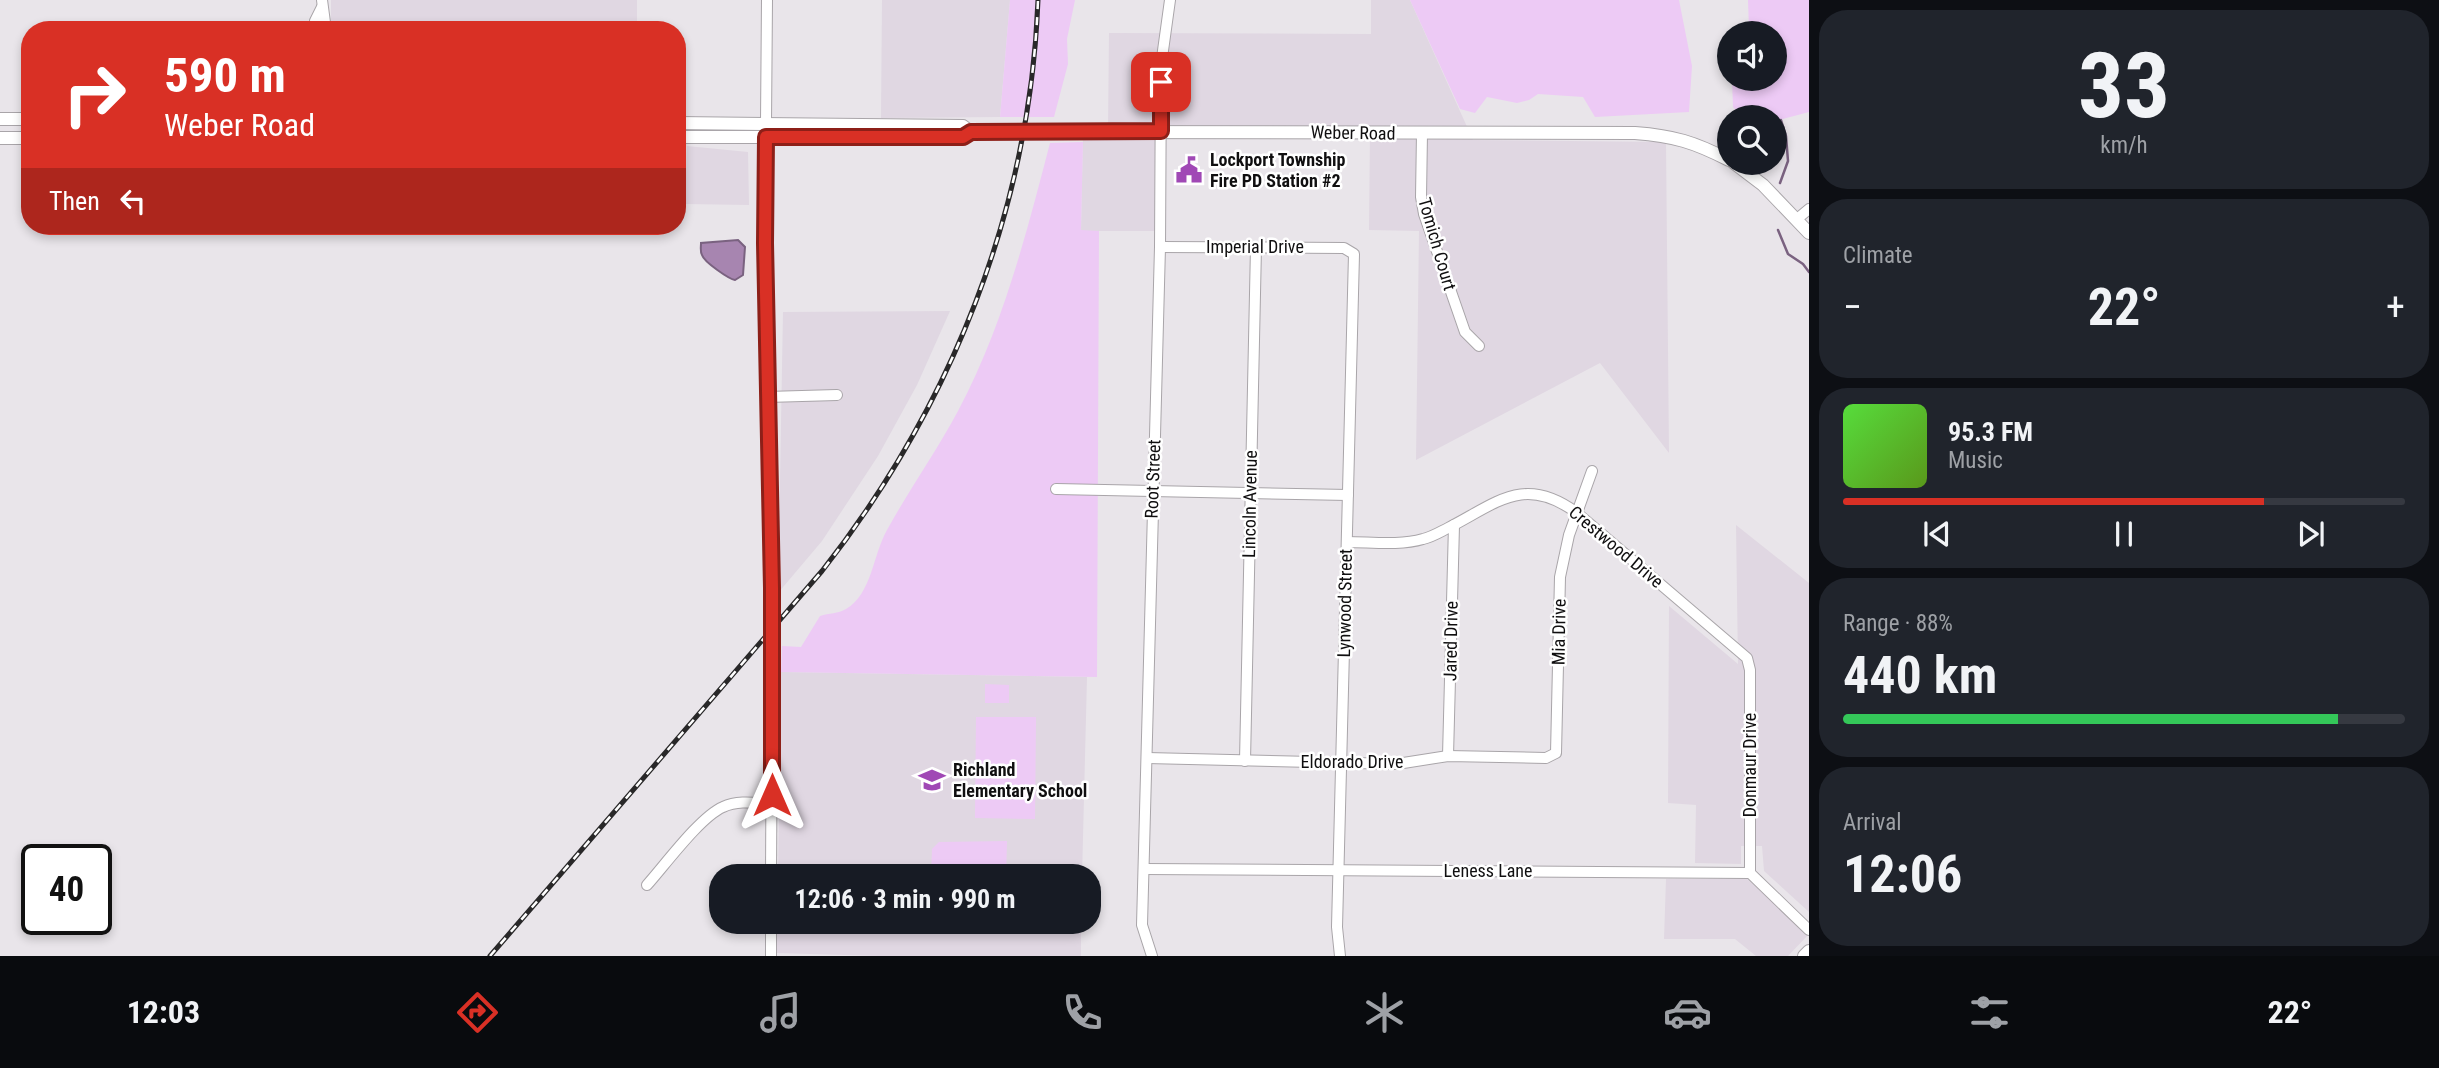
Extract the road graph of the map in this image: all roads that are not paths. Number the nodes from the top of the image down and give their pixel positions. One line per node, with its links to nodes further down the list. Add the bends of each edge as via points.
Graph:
1 (767, 0): 9 (street)
2 (1170, 0): 10 (street, Root Street, via 1161,65)
3 (322, 3): 4 (street); 5 (street)
4 (315, 21)
5 (326, 21)
6 (0, 119): 7 (main road)
7 (21, 120)
8 (686, 124): 9 (main road, Weber Road)
9 (766, 130): 10 (main road, Weber Road, bridge, via 963,137 991,131); 12 (main road, Weber Road); 25 (street)
10 (1161, 131): 11 (main road, Weber Road); 20 (street, Root Street)
11 (1422, 133): 15 (main road, Weber Road, via 1665,135 1695,142); 23 (street, Tomich Court, via 1424,214 1465,332)
12 (686, 136)
13 (0, 138): 14 (main road)
14 (21, 138)
15 (1717, 154)
16 (1750, 175): 18 (main road)
17 (1809, 209): 18 (street)
18 (1797, 219): 19 (main road)
19 (1809, 233)
20 (1160, 247): 21 (street, Imperial Drive); 28 (street, Root Street)
21 (1256, 247): 22 (street, Imperial Drive); 29 (street, Lincoln Avenue)
22 (1350, 251): 30 (street, Lynwood Street, via 1354,254)
23 (1479, 346)
24 (837, 396): 25 (street)
25 (767, 397): 40 (street, bridge)
26 (1592, 471): 31 (street, Mia Drive)
27 (1056, 489): 28 (street)
28 (1153, 491): 29 (street); 37 (street, Root Street)
29 (1250, 492): 30 (street); 38 (street, Lincoln Avenue)
30 (1348, 495): 33 (street, Lynwood Street)
31 (1577, 513): 32 (street, Crestwood Drive, via 1560,501 1521,495 1502,498); 34 (street, Crestwood Drive); 35 (street, Mia Drive, via 1560,577)
32 (1454, 525): 33 (street, Crestwood Drive, via 1410,542); 36 (street, Jared Drive)
33 (1347, 542): 39 (street, Lynwood Street)
34 (1747, 658): 44 (street, Donmaur Drive)
35 (1556, 753): 36 (street, Eldorado Drive, via 1546,758)
36 (1448, 756): 39 (street, Eldorado Drive, via 1397,764)
37 (1147, 758): 38 (street, Eldorado Drive); 42 (street, Root Street)
38 (1245, 761): 39 (street, Eldorado Drive)
39 (1342, 764): 43 (street, Lynwood Street)
40 (771, 804): 41 (street); 45 (street, via 723,807 708,817)
41 (771, 864)
42 (1144, 869): 43 (street, Leness Lane); 50 (street, Root Street, via 1142,925)
43 (1339, 870): 44 (street, Leness Lane); 51 (street, Lynwood Street)
44 (1750, 873): 46 (street)
45 (648, 885)
46 (1809, 930)
47 (771, 934): 49 (street)
48 (1809, 951): 52 (main road)
49 (771, 956)
50 (1152, 956)
51 (1340, 956)
52 (1804, 956)

